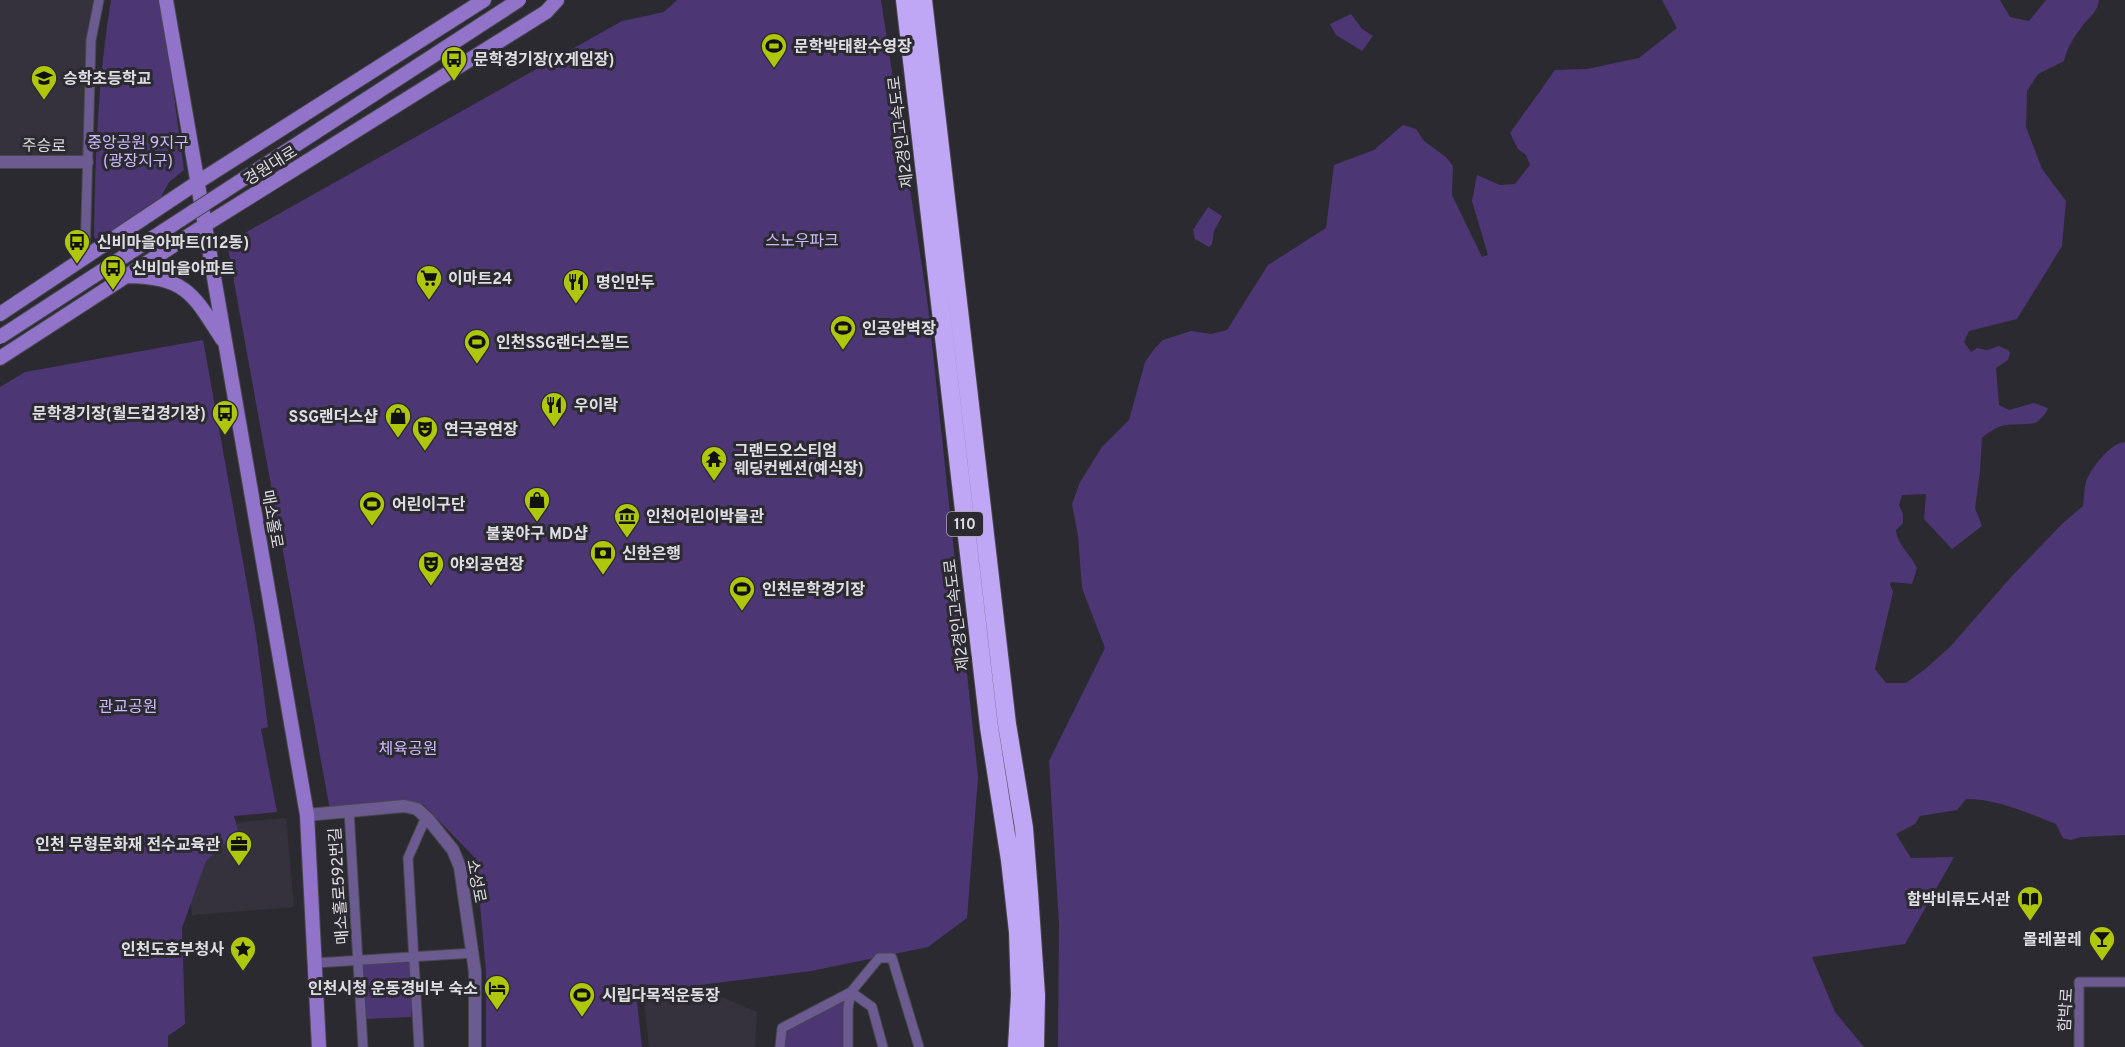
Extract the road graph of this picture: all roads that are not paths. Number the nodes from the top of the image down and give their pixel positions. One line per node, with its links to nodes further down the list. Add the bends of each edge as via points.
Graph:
1 (99, 0): 9 (street, via 91,40)
2 (166, 0): 10 (main road, 매소홀로)
3 (484, 0): 10 (main road, 경원대로)
4 (519, 0): 15 (main road, 경원대로, bridge)
5 (557, 0): 11 (main road, 경원대로, via 546,12)
6 (904, 0): 35 (highway, 제2경인고속도로 / 110, via 989,727 1018,932)
7 (922, 0): 36 (highway, 110, via 1006,712 1024,828 1036,995)
8 (0, 162): 9 (street, 주승로)
9 (87, 162): 12 (street)
10 (198, 182): 11 (main road, 매소홀로); 12 (main road, 경원대로)
11 (205, 225): 13 (main road, 경원대로); 16 (main road, 매소홀로)
12 (85, 257): 14 (main road, 경원대로)
13 (127, 276): 16 (main road, via 153,276 186,289); 17 (main road, 경원대로)
14 (0, 314)
15 (0, 337)
16 (226, 345): 19 (main road, 매소홀로)
17 (0, 358)
18 (349, 811): 19 (street, 소성로); 20 (street, 소성로, via 404,806 417,809); 23 (street, 매소홀로592번길)
19 (307, 815): 24 (main road, 매소홀로)
20 (426, 817): 21 (street, 소성로, via 453,850 460,867); 22 (street, via 408,858)
21 (473, 953): 22 (street, 매소홀로592번길); 30 (street, 소성로)
22 (414, 956): 23 (street, 매소홀로592번길); 29 (street)
23 (358, 960): 24 (street, 매소홀로592번길); 28 (street)
24 (315, 963): 27 (main road, 매소홀로)
25 (2125, 982): 37 (street, 함박로, via 2079,982)
26 (851, 992): 31 (street, via 782,1028); 32 (street); 33 (street, via 872,1007); 34 (street, via 879,958 892,958)
27 (320, 1047)
28 (363, 1047)
29 (419, 1047)
30 (475, 1047)
31 (780, 1047)
32 (848, 1047)
33 (883, 1047)
34 (919, 1047)
35 (1017, 1047)
36 (1035, 1047)
37 (2079, 1047)

